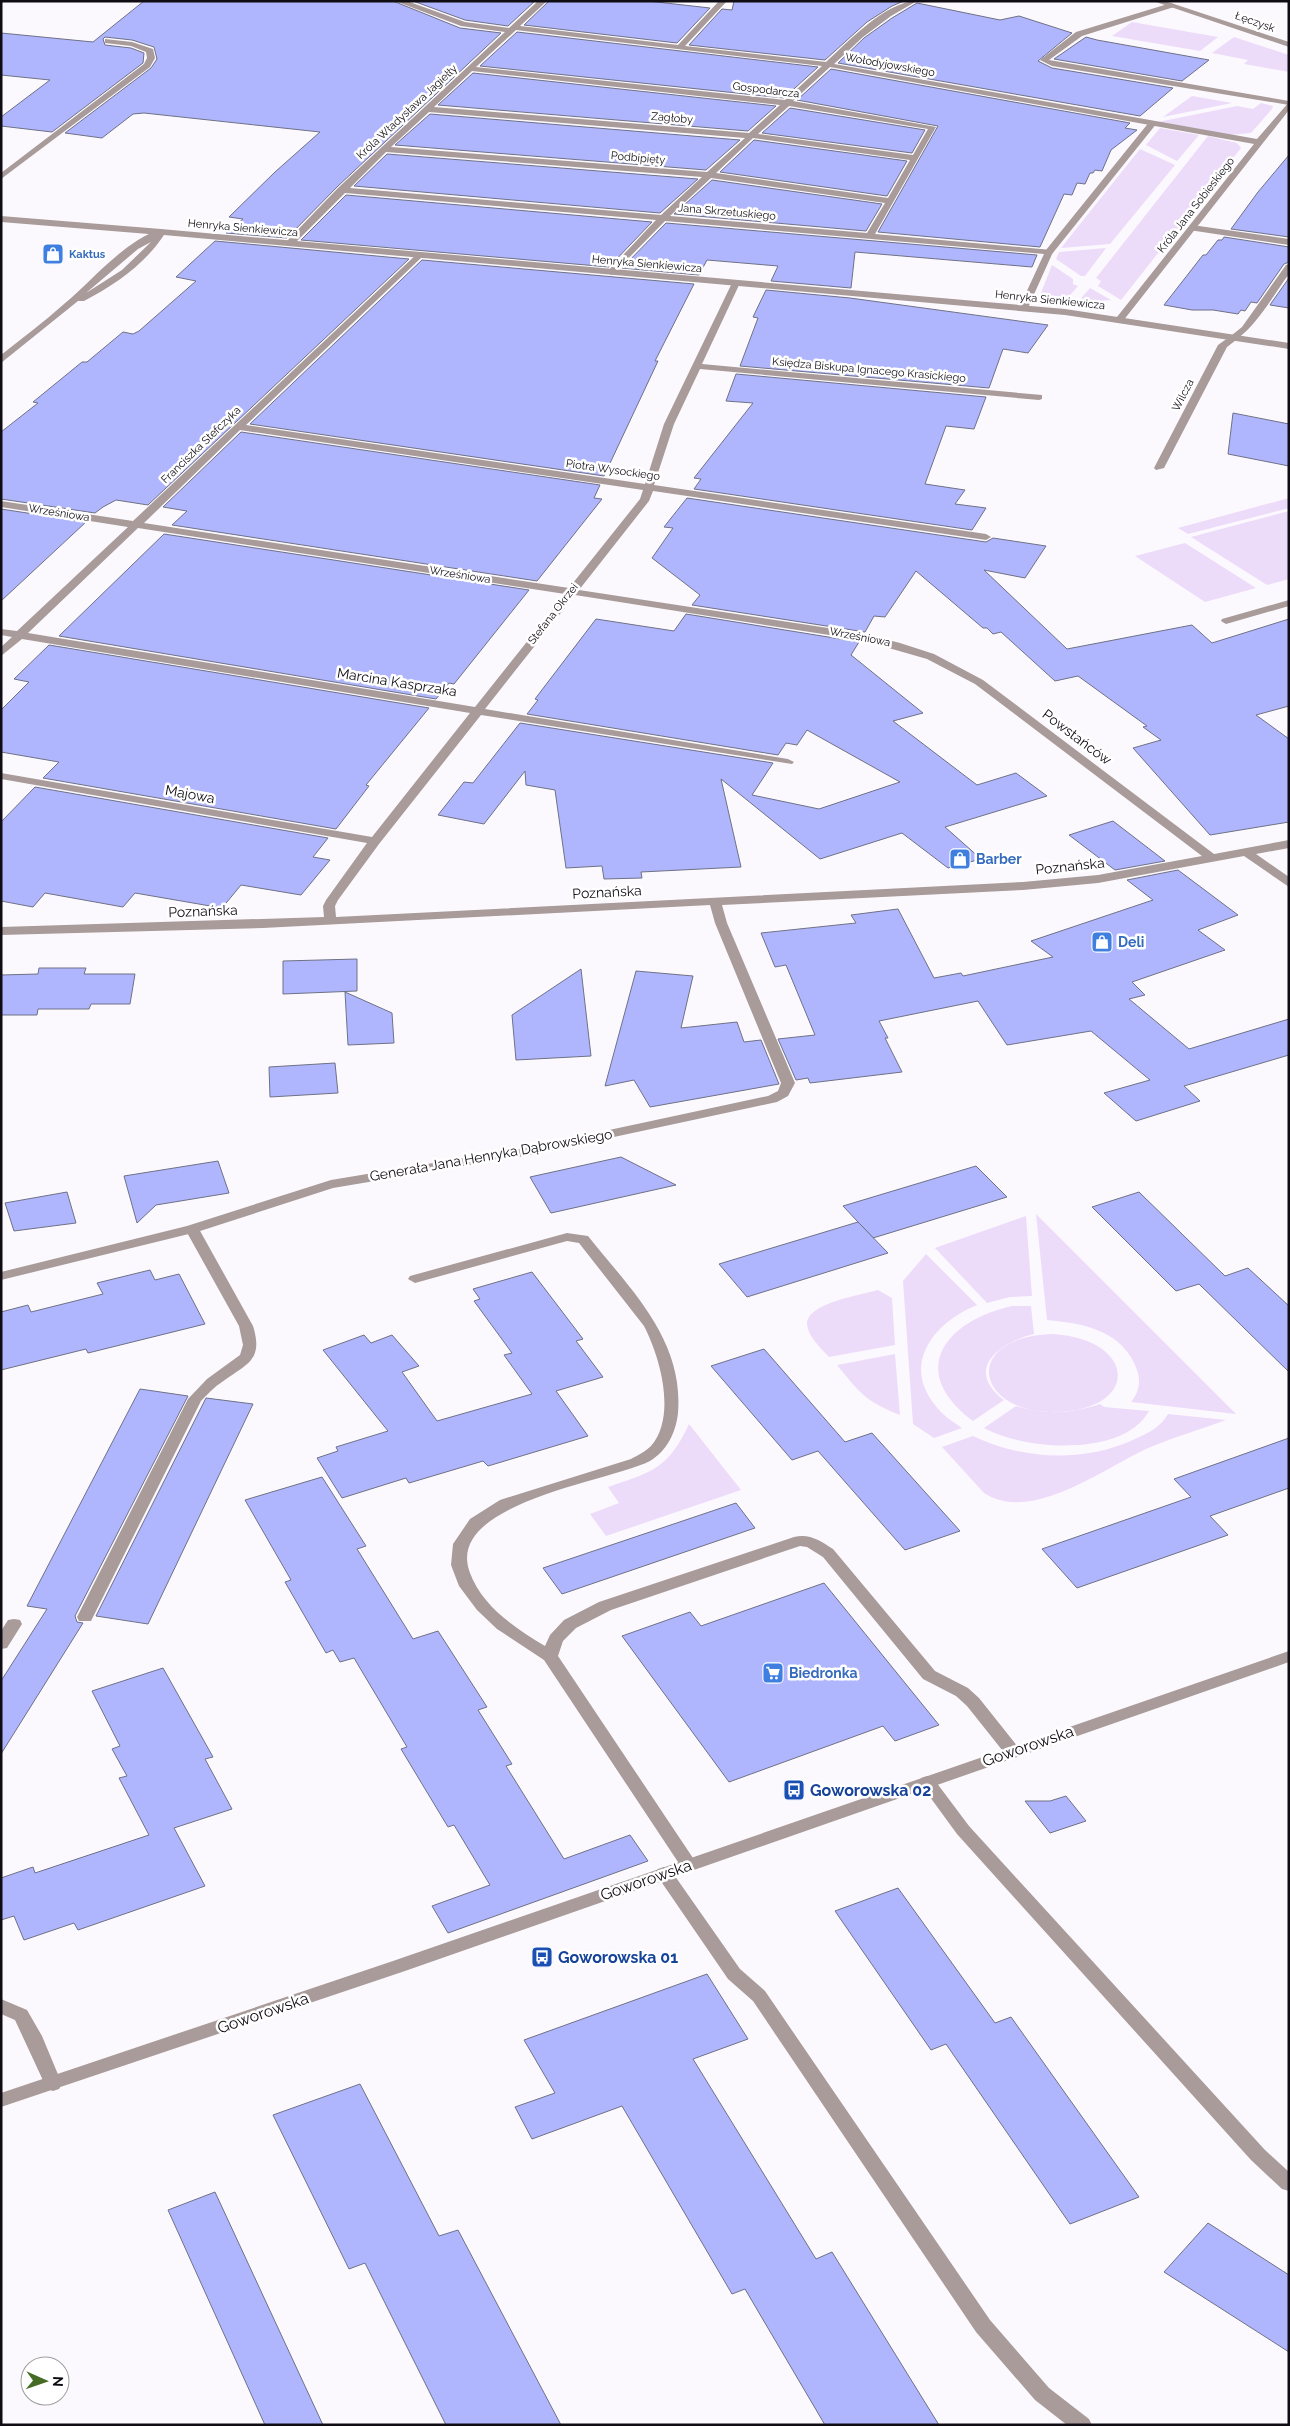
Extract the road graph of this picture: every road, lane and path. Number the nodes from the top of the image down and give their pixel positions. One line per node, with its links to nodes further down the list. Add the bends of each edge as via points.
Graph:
1 (399, 1): 7 (street, Wołodyjowskiego, via 464,24)
2 (543, 1): 7 (street, Króla Władysława Jagiełły)
3 (724, 1): 10 (street)
4 (914, 1): 11 (street, via 874,24)
5 (1157, 1): 6 (street, Łęczysk)
6 (1171, 5): 9 (street, Łęczysk); 14 (street, via 1079,34 1044,60 1052,64)
7 (513, 29): 10 (street, Wołodyjowskiego); 12 (street, Króla Władysława Jagiełły)
8 (108, 41): 22 (street, via 132,44 150,51 151,58)
9 (1289, 45)
10 (680, 47): 11 (street, Wołodyjowskiego)
11 (829, 65): 13 (street); 16 (street, Wołodyjowskiego)
12 (471, 69): 13 (street, Gospodarcza); 15 (street, Króla Władysława Jagiełły)
13 (788, 103): 17 (street); 20 (street, Gospodarcza, via 928,125 932,129)
14 (1289, 104): 18 (street, Króla Jana Sobieskiego)
15 (426, 109): 17 (street, Zagłoby); 19 (street, Króla Władysława Jagiełły)
16 (1153, 123): 18 (street, Wołodyjowskiego); 32 (street)
17 (753, 136): 20 (street, Zagłoby); 21 (street)
18 (1259, 142): 27 (street, Króla Jana Sobieskiego)
19 (384, 149): 21 (street, Podbipięty); 23 (street, Króla Władysława Jagiełły)
20 (916, 158): 24 (street, Gospodarcza)
21 (710, 175): 24 (street, Podbipięty); 26 (street)
22 (1, 177)
23 (341, 190): 26 (street, Jana Skrzetuskiego); 31 (street, Króla Władysława Jagiełły)
24 (890, 201): 29 (street, Gospodarcza)
25 (1, 218): 28 (street, Henryka Sienkiewicza)
26 (664, 218): 29 (street, Jana Skrzetuskiego); 35 (street)
27 (1192, 228): 30 (street); 38 (street, Króla Jana Sobieskiego)
28 (161, 232): 31 (street, Henryka Sienkiewicza); 41 (street, via 152,248 109,284 69,305)
29 (869, 237): 32 (street, Jana Skrzetuskiego)
30 (1289, 242)
31 (290, 244): 33 (street, Henryka Sienkiewicza)
32 (1049, 252): 37 (street)
33 (419, 255): 35 (street, Henryka Sienkiewicza); 44 (street, Franciszka Stefczyka)
34 (1289, 267): 39 (street, Wilcza, via 1245,329)
35 (612, 272): 36 (street, Henryka Sienkiewicza)
36 (736, 283): 37 (street, Henryka Sienkiewicza); 42 (street, Stefana Okrzei)
37 (1024, 308): 38 (street, Henryka Sienkiewicza)
38 (1120, 319): 39 (street, Henryka Sienkiewicza)
39 (1235, 337): 40 (street, Henryka Sienkiewicza); 45 (street, Wilcza, via 1223,345)
40 (1289, 346)
41 (1, 360)
42 (696, 366): 43 (street, Księdza Biskupa Ignacego Krasickiego); 46 (street, Stefana Okrzei, via 669,424)
43 (1039, 397)
44 (237, 427): 46 (street, Piotra Wysockiego); 48 (street, Franciszka Stefczyka)
45 (1159, 468)
46 (649, 487): 49 (street, Piotra Wysockiego); 50 (street, Stefana Okrzei, via 645,499)
47 (1, 504): 48 (street, Wrześniowa)
48 (136, 524): 50 (street, Wrześniowa); 54 (street, Franciszka Stefczyka)
49 (986, 537)
50 (570, 592): 55 (street, Wrześniowa, via 850,634); 57 (street, Stefana Okrzei)
51 (1289, 603): 52 (street)
52 (1226, 621)
53 (1, 632): 54 (street, Marcina Kasprzaka)
54 (20, 635): 56 (street, Franciszka Stefczyka); 57 (street, Marcina Kasprzaka)
55 (917, 651): 63 (street, Powstańców, via 941,660 979,682)
56 (1, 653)
57 (478, 710): 58 (street, Marcina Kasprzaka); 60 (street, Stefana Okrzei)
58 (788, 762)
59 (1, 776): 60 (street, Majowa)
60 (375, 842): 66 (street, Stefana Okrzei, via 332,900)
61 (1289, 844): 62 (street, Poznańska)
62 (1246, 852): 63 (street, Poznańska); 64 (street)
63 (1212, 858): 65 (street, Poznańska, via 1063,883)
64 (1289, 883)
65 (715, 902): 66 (street, Poznańska); 68 (street, Generała Jana Henryka Dąbrowskiego, via 788,1083 783,1093 772,1100 539,1149 332,1184)
66 (330, 921): 67 (street, Poznańska)
67 (1, 931)
68 (192, 1229): 69 (street, Generała Jana Henryka Dąbrowskiego); 71 (street, via 246,1326 250,1350 244,1362 207,1386 195,1399)
69 (1, 1276)
70 (415, 1279): 74 (street, via 560,1238 578,1237 583,1239 651,1325 664,1351 670,1411 665,1434 651,1455 505,1504 476,1521 463,1535 458,1553 459,1569 466,1587 501,1624 523,1642)
71 (86, 1617)
72 (14, 1624): 73 (street)
73 (1, 1644)
74 (550, 1656): 76 (street, via 556,1639 570,1624 605,1606 799,1541 811,1542 828,1553 929,1676 962,1692); 78 (street)
75 (1289, 1656): 76 (street, Goworowska)
76 (1012, 1751): 77 (street, Goworowska)
77 (927, 1782): 78 (street, Goworowska); 83 (street, via 962,1830 1258,2155)
78 (688, 1864): 79 (street, Goworowska)
79 (664, 1873): 81 (street, Goworowska); 84 (street, via 734,1974 760,1996 983,2326 1042,2394)
80 (1, 2006): 81 (street, via 21,2016)
81 (53, 2084): 82 (street, Goworowska)
82 (1, 2100)
83 (1289, 2184)
84 (1082, 2425)

